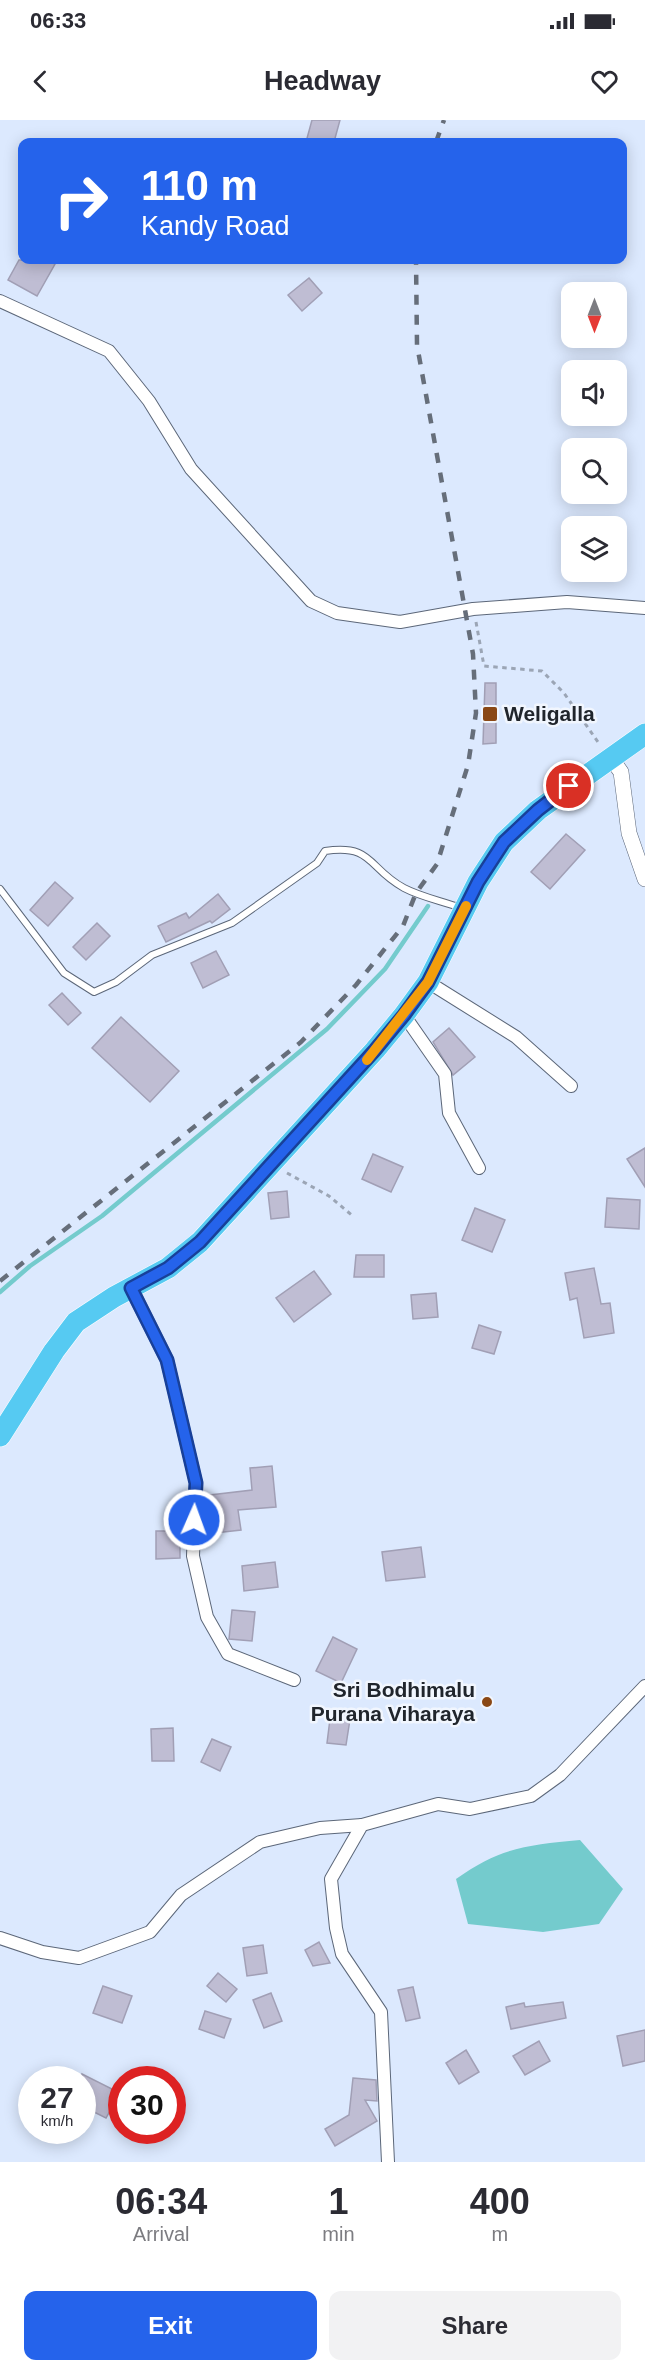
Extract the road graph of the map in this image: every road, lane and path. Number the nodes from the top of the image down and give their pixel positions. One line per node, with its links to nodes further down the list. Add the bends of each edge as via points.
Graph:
1 (0, 301): 3 (street, via 109,351 149,401 191,469 311,601 337,612 400,622)
2 (645, 608): 3 (street, via 567,602)
3 (474, 609): 5 (path, via 484,666 542,671 564,693)
4 (645, 734): 5 (highway)
5 (611, 758): 6 (street, via 621,772 629,833); 8 (highway, via 569,786 516,830 491,861)
6 (645, 879)
7 (0, 890): 8 (lane, via 64,974 94,992 116,982 152,955 232,923 317,863 325,851 359,851 402,887)
8 (464, 909): 9 (highway)
9 (428, 982): 10 (highway); 11 (street, via 516,1037)
10 (404, 1015): 12 (highway); 13 (street, via 445,1074 449,1113)
11 (571, 1086)
12 (274, 1163): 14 (path, via 329,1196); 15 (highway, via 184,1256)
13 (479, 1168)
14 (354, 1217)
15 (131, 1288): 16 (highway, via 76,1322); 17 (street, via 167,1360 196,1483 193,1556 207,1617 228,1654)
16 (0, 1436)
17 (294, 1680)
18 (645, 1686): 19 (street, via 560,1775 531,1796 470,1809 438,1804)
19 (362, 1825): 20 (street, via 320,1828 260,1842 181,1895 150,1932 79,1958 42,1952); 21 (street, via 331,1879 342,1954 381,2012)
20 (0, 1938)
21 (388, 2162)

